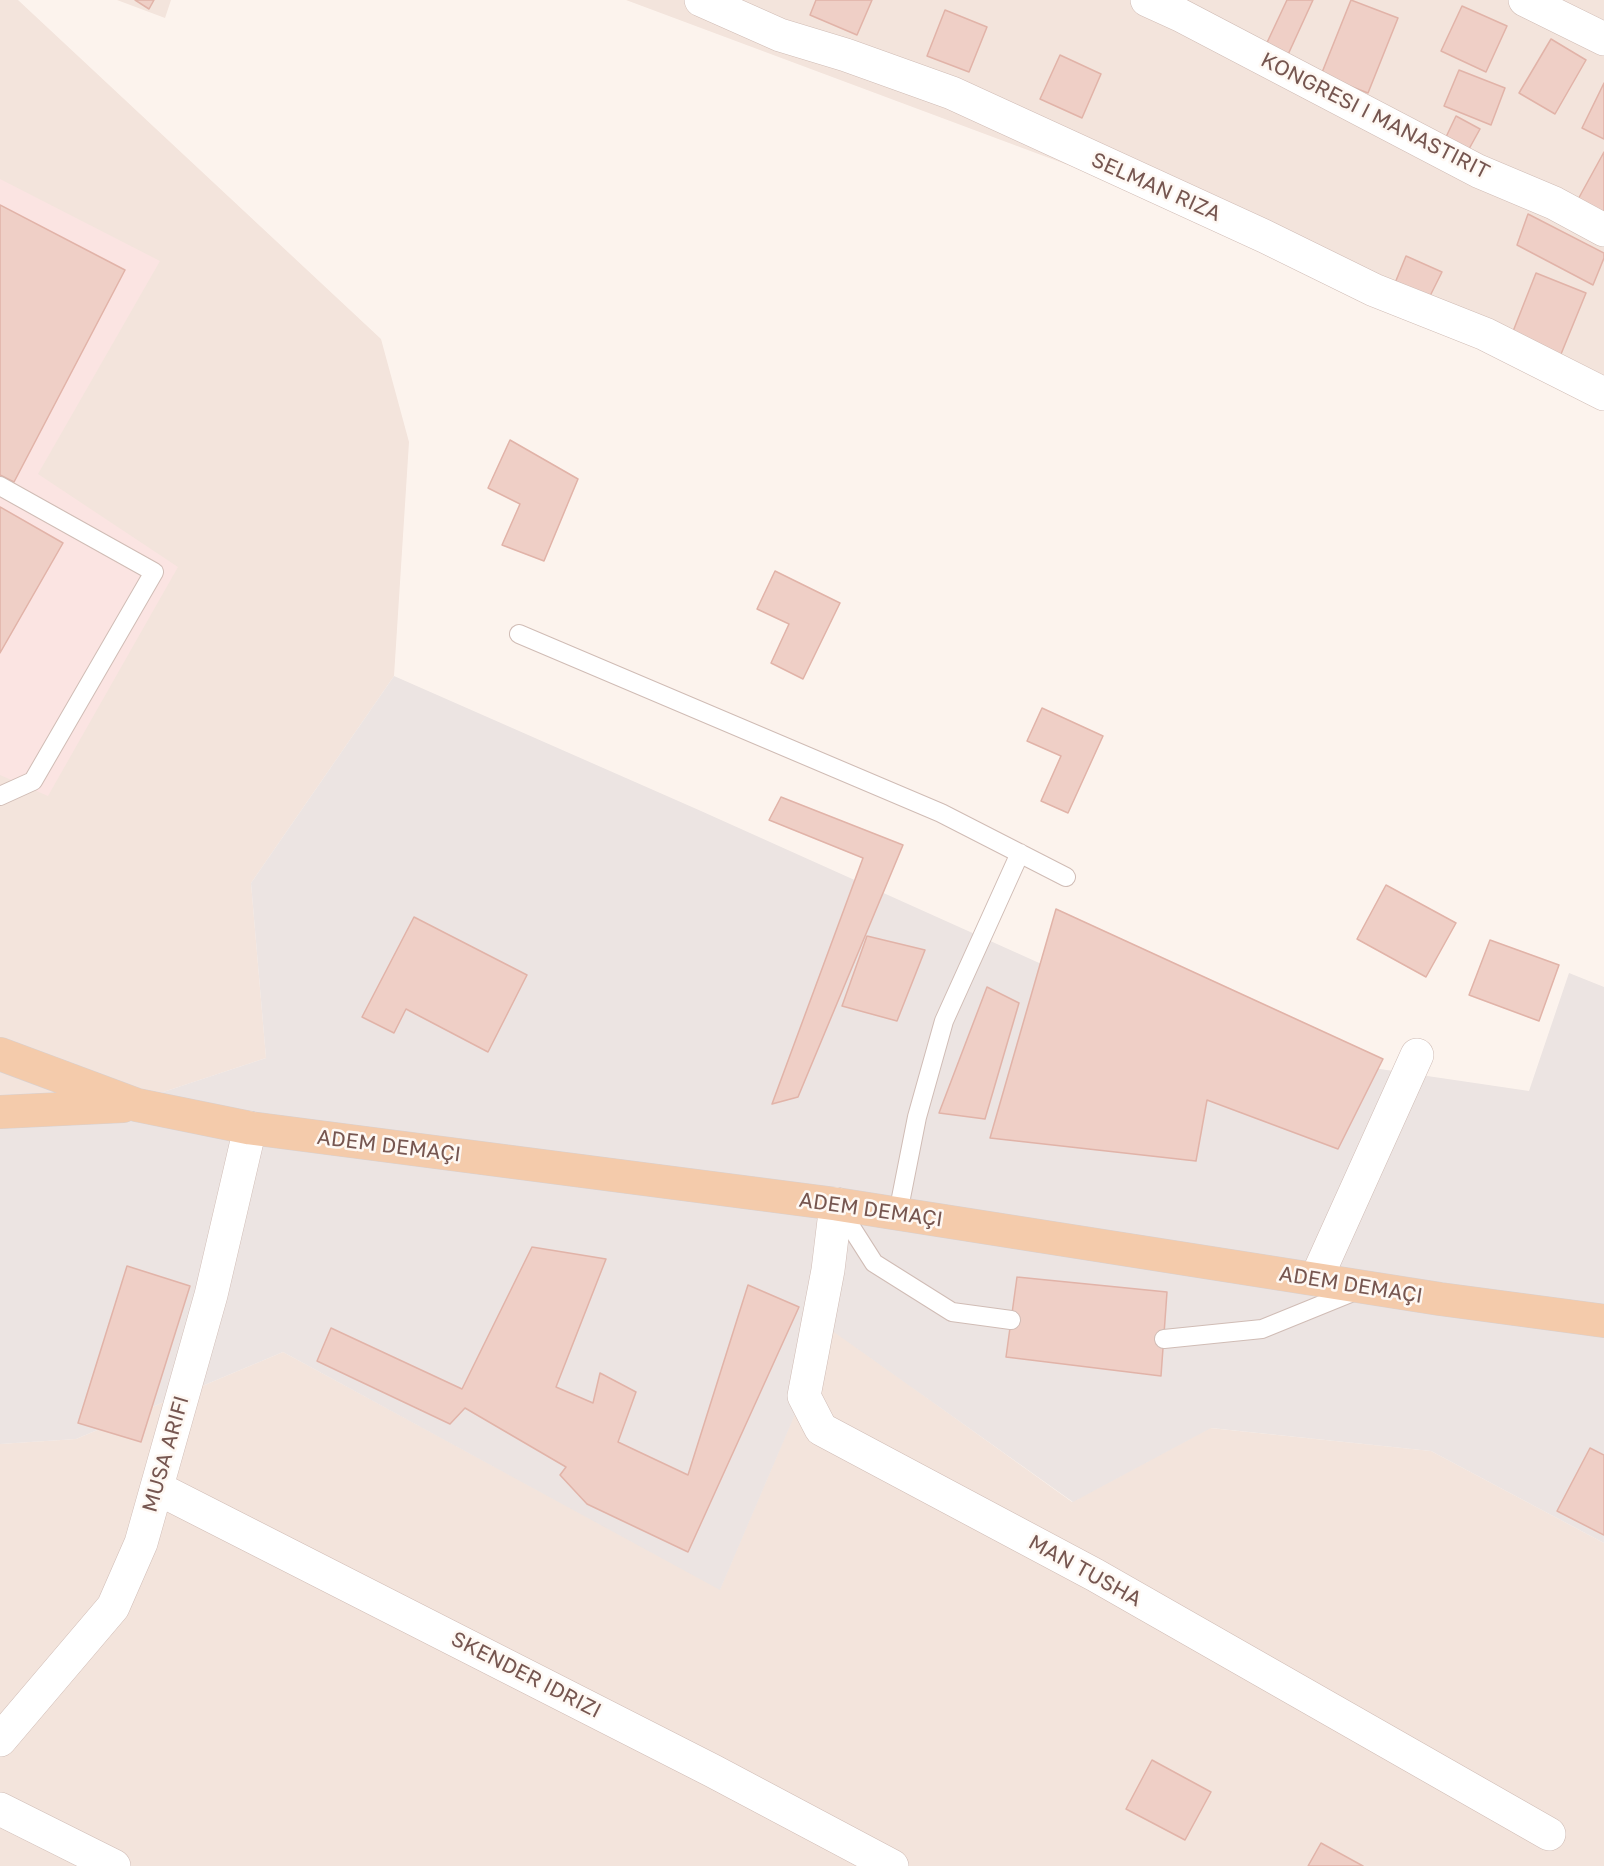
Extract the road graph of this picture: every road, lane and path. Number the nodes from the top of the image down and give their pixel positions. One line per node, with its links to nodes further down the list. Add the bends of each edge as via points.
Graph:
1 (701, 0): 6 (street, SELMAN RIZA, via 780,35 952,93 1374,290 1485,334)
2 (1147, 0): 5 (street, KONGRESI I MANASTIRIT, via 1478,171 1554,203)
3 (1524, 0): 4 (street)
4 (1604, 39)
5 (1604, 230)
6 (1604, 394)
7 (0, 486): 9 (lane, via 154,572 33,781)
8 (519, 634): 10 (lane, via 941,813)
9 (0, 796)
10 (1020, 853): 11 (lane); 18 (lane, via 944,1021 917,1117)
11 (1066, 877)
12 (0, 1054): 14 (main road, ADEM DEMAÇI)
13 (1417, 1055): 19 (street)
14 (137, 1105): 15 (main road, ADEM DEMAÇI); 16 (main road, ADEM DEMAÇI)
15 (0, 1112)
16 (250, 1128): 17 (main road, ADEM DEMAÇI); 24 (street, MUSA ARIFI, via 211,1295)
17 (836, 1203): 18 (main road, ADEM DEMAÇI); 21 (lane, via 874,1263 952,1312); 27 (street, MAN TUSHA, via 828,1270 804,1396 821,1429 1095,1575)
18 (898, 1213): 19 (main road, ADEM DEMAÇI)
19 (1316, 1280): 20 (main road, ADEM DEMAÇI)
20 (1365, 1287): 22 (main road, ADEM DEMAÇI); 23 (lane, via 1262,1329)
21 (1011, 1320)
22 (1604, 1321)
23 (1164, 1339)
24 (157, 1488): 25 (street, MUSA ARIFI, via 141,1543 113,1607); 29 (street, SKENDER IDRIZI)
25 (0, 1740)
26 (0, 1809): 28 (street)
27 (1549, 1834)
28 (114, 1866)
29 (892, 1866)

